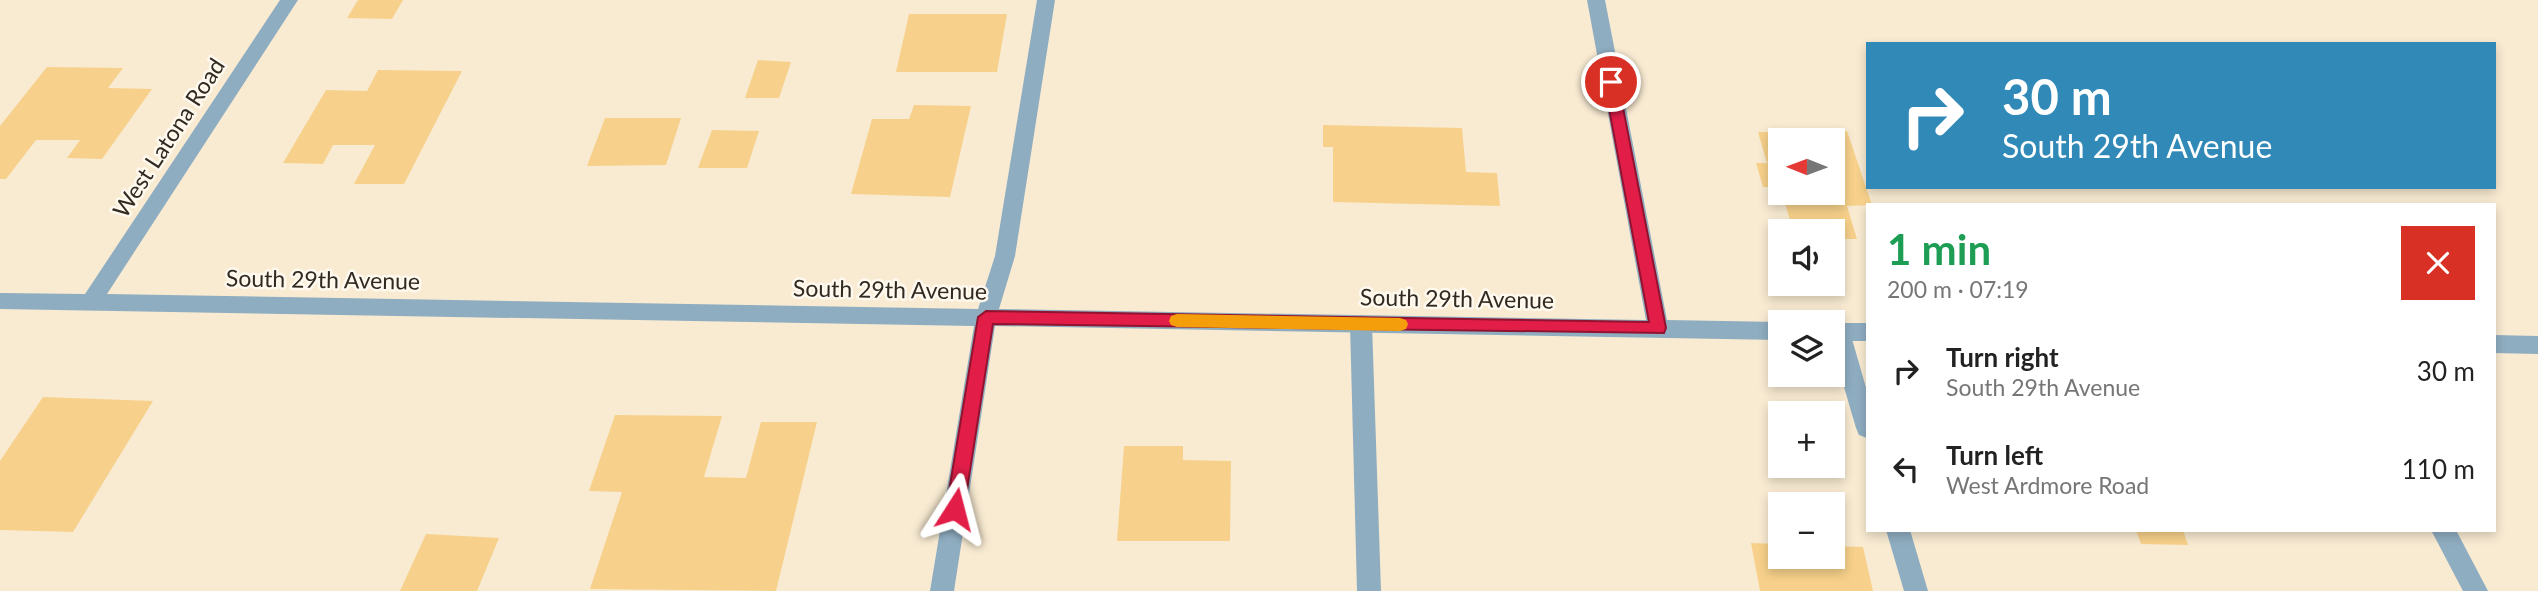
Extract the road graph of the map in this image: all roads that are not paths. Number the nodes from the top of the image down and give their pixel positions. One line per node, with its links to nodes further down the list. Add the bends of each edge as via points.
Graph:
1 (289, 0): 5 (street, West Latona Road)
2 (1046, 0): 6 (street, via 1006,256)
3 (1595, 0): 8 (street)
4 (0, 301): 5 (street, South 29th Avenue)
5 (91, 302): 6 (street, South 29th Avenue)
6 (986, 317): 7 (street, South 29th Avenue); 18 (street)
7 (1361, 324): 8 (street, South 29th Avenue); 19 (street)
8 (1658, 328): 9 (street, South 29th Avenue)
9 (1768, 331)
10 (1845, 332): 11 (street)
11 (1866, 332)
12 (2496, 344): 13 (street)
13 (2538, 345)
14 (1845, 360): 15 (street)
15 (1866, 425)
16 (1899, 532): 20 (street)
17 (2444, 532): 21 (street)
18 (942, 591)
19 (1369, 591)
20 (1916, 591)
21 (2476, 591)

